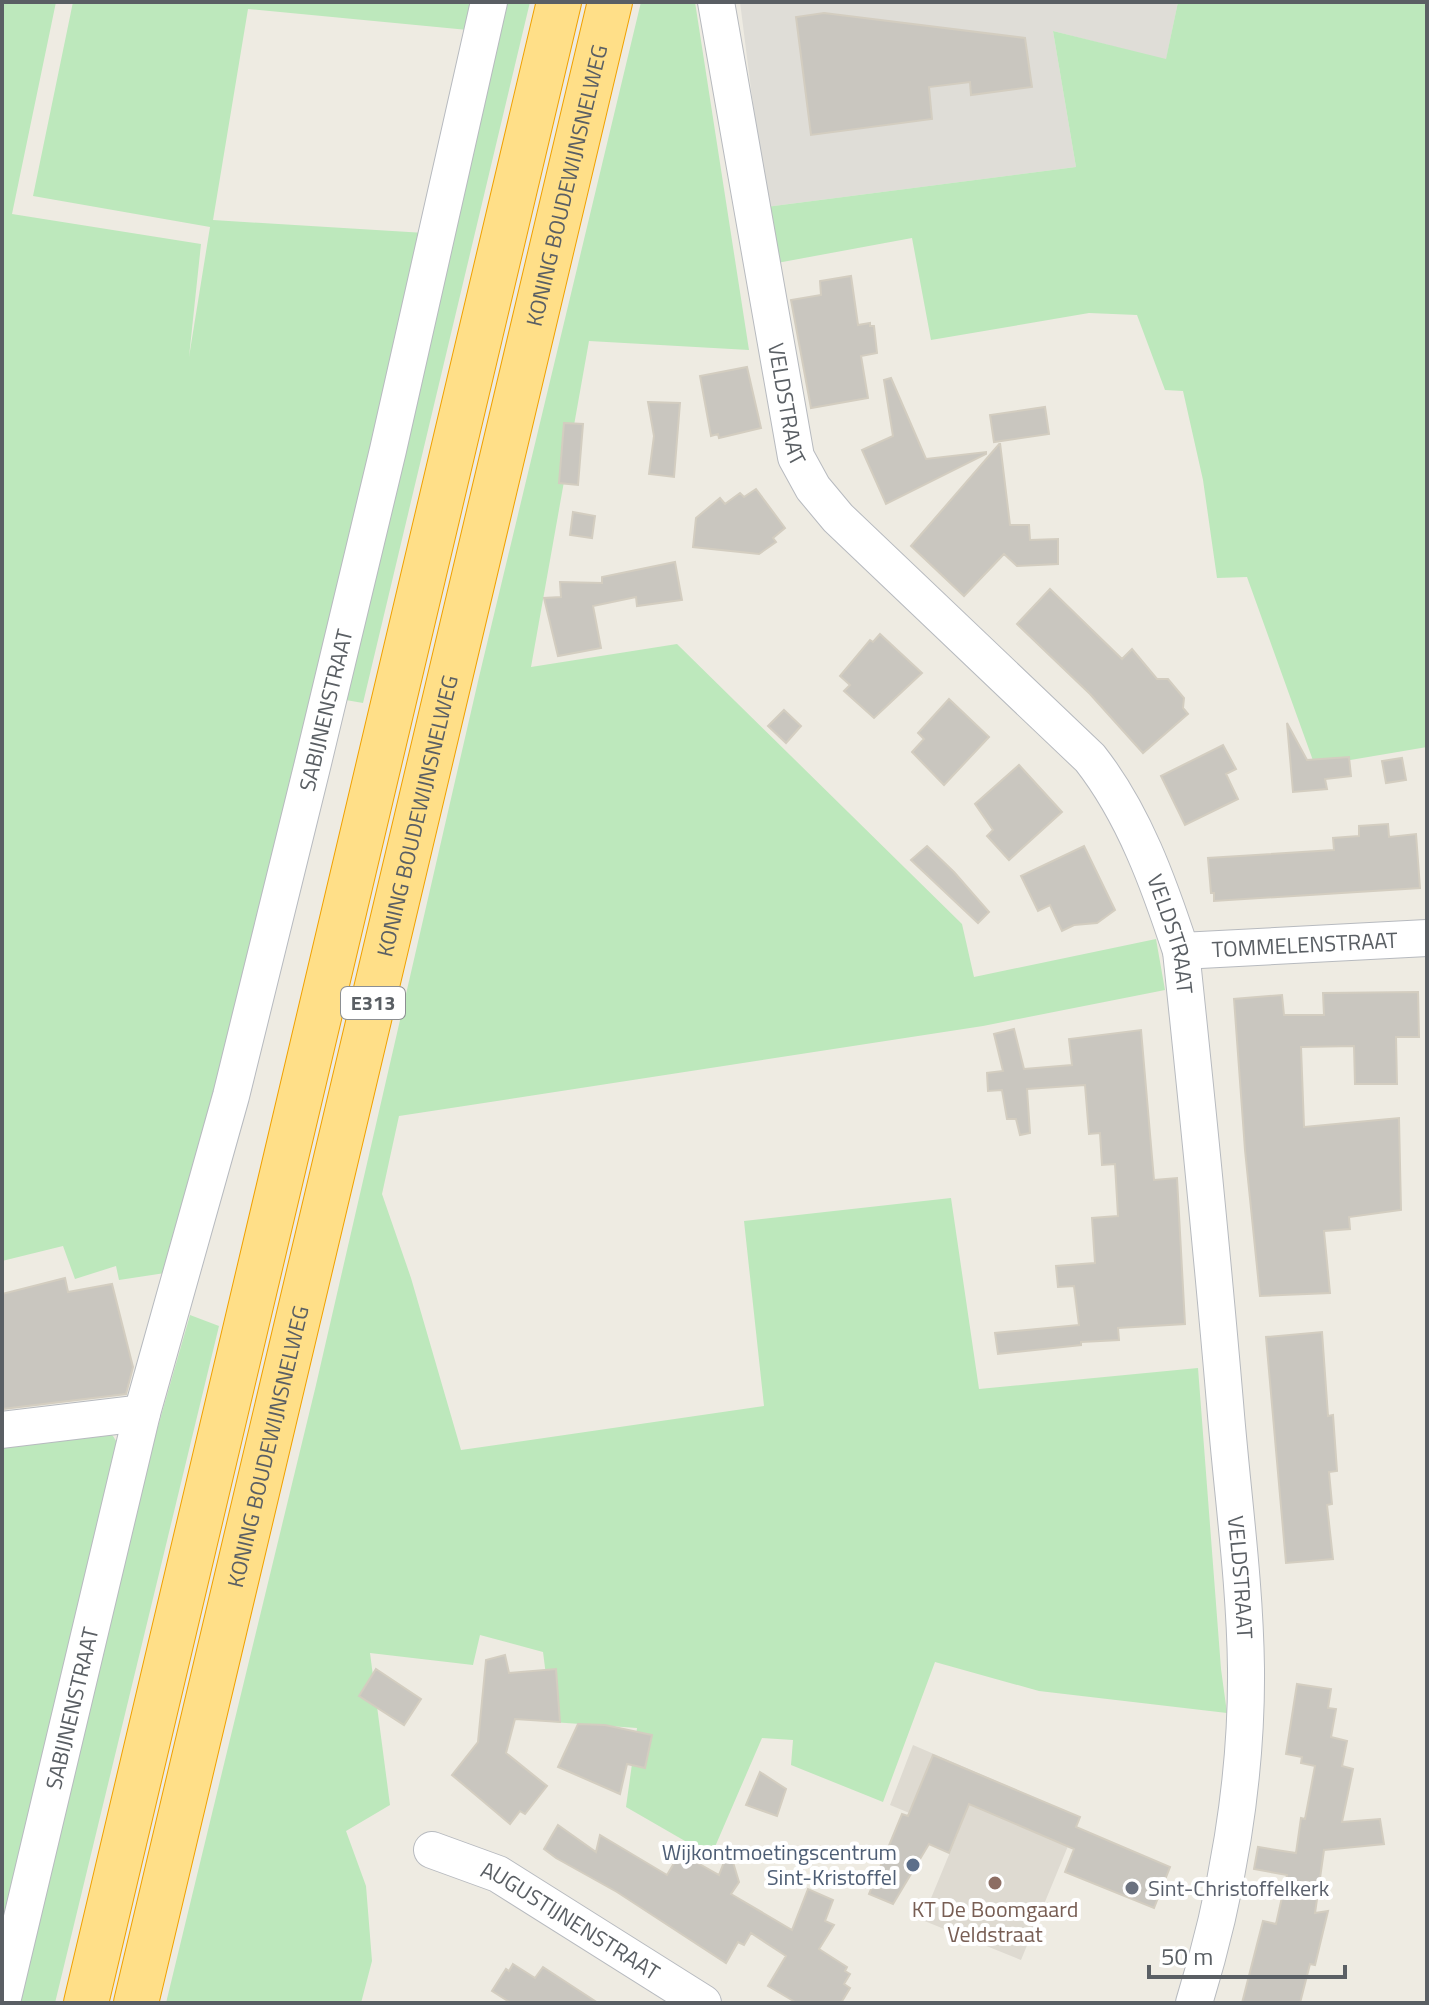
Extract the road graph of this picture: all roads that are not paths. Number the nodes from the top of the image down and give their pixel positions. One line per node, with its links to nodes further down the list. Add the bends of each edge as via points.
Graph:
1 (489, 2): 7 (street, SABIJNENSTRAAT, via 388,450 231,1096)
2 (559, 2): 11 (highway, E313)
3 (610, 2): 12 (highway, KONING BOUDEWIJNSNELWEG / E313)
4 (716, 2): 6 (street, VELDSTRAAT, via 796,457 838,518 1108,780 1169,912)
5 (1427, 938): 6 (street, TOMMELENSTRAAT)
6 (1181, 951): 14 (street, VELDSTRAAT, via 1246,1670 1233,1831)
7 (142, 1413): 8 (street); 10 (street, SABIJNENSTRAAT)
8 (2, 1430)
9 (432, 1850): 13 (street, AUGUSTIJNENSTRAAT, via 498,1874)
10 (2, 2002)
11 (86, 2003)
12 (136, 2003)
13 (703, 2003)
14 (1194, 2003)

